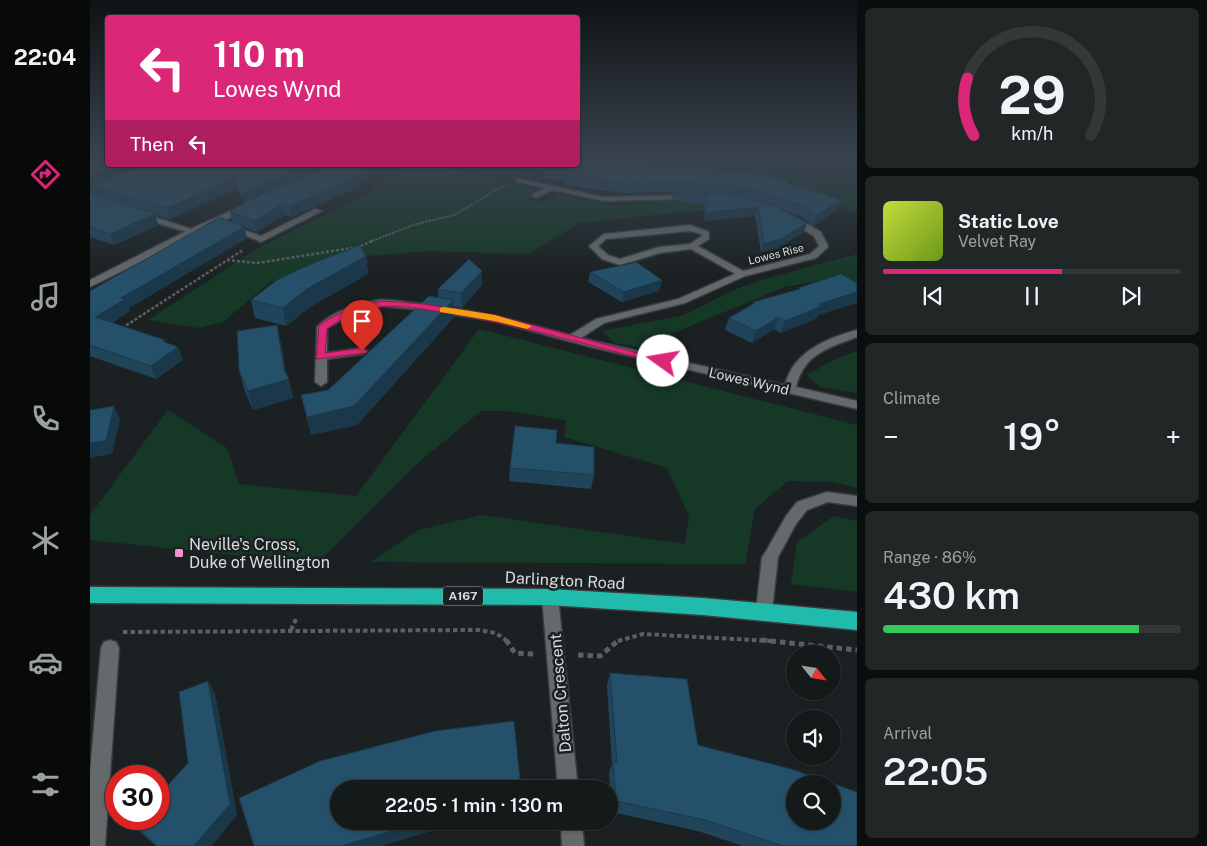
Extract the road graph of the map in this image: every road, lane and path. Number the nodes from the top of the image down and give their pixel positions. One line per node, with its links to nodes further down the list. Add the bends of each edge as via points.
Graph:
1 (480, 198): 12 (path, via 454,215 416,224 358,247 257,263)
2 (601, 198): 3 (street)
3 (627, 198)
4 (256, 204): 8 (street)
5 (127, 211): 9 (street)
6 (318, 211): 10 (street)
7 (779, 213): 13 (street, Lowes Rise, via 818,234 824,246 813,256)
8 (215, 222): 9 (street); 10 (street)
9 (193, 231): 14 (street)
10 (261, 239): 12 (path)
11 (692, 246): 11 (street, via 659,250 620,262 605,257 593,246 604,237 690,228 705,232 706,237); 13 (street)
12 (227, 260): 15 (path)
13 (742, 274): 17 (street, Lowes Rise, via 681,301 600,321)
14 (90, 284)
15 (114, 333)
16 (857, 333): 21 (street, via 811,352 798,362)
17 (573, 338): 19 (street, Lowes Wynd, via 495,318 424,306 382,303 361,307 322,328); 21 (street, Lowes Wynd)
18 (362, 351): 19 (street)
19 (320, 357): 20 (street, Lowes Wynd)
20 (321, 382)
21 (788, 390): 22 (street, Lowes Wynd)
22 (857, 405)
23 (857, 501): 26 (street, via 827,497 802,506 770,557)
24 (90, 596): 25 (highway, Darlington Road / A167, via 331,594)
25 (550, 598): 26 (highway, Darlington Road / A167); 30 (street, Dalton Crescent)
26 (764, 611): 27 (highway, Darlington Road / A167)
27 (857, 621)
28 (112, 640): 30 (path, via 479,630 501,635 515,653); 33 (street)
29 (857, 650): 30 (path, via 746,638 644,634 620,639 600,656)
30 (557, 654): 31 (street, Dalton Crescent)
31 (567, 780)
32 (572, 830): 34 (street)
33 (94, 846)
34 (573, 846)

